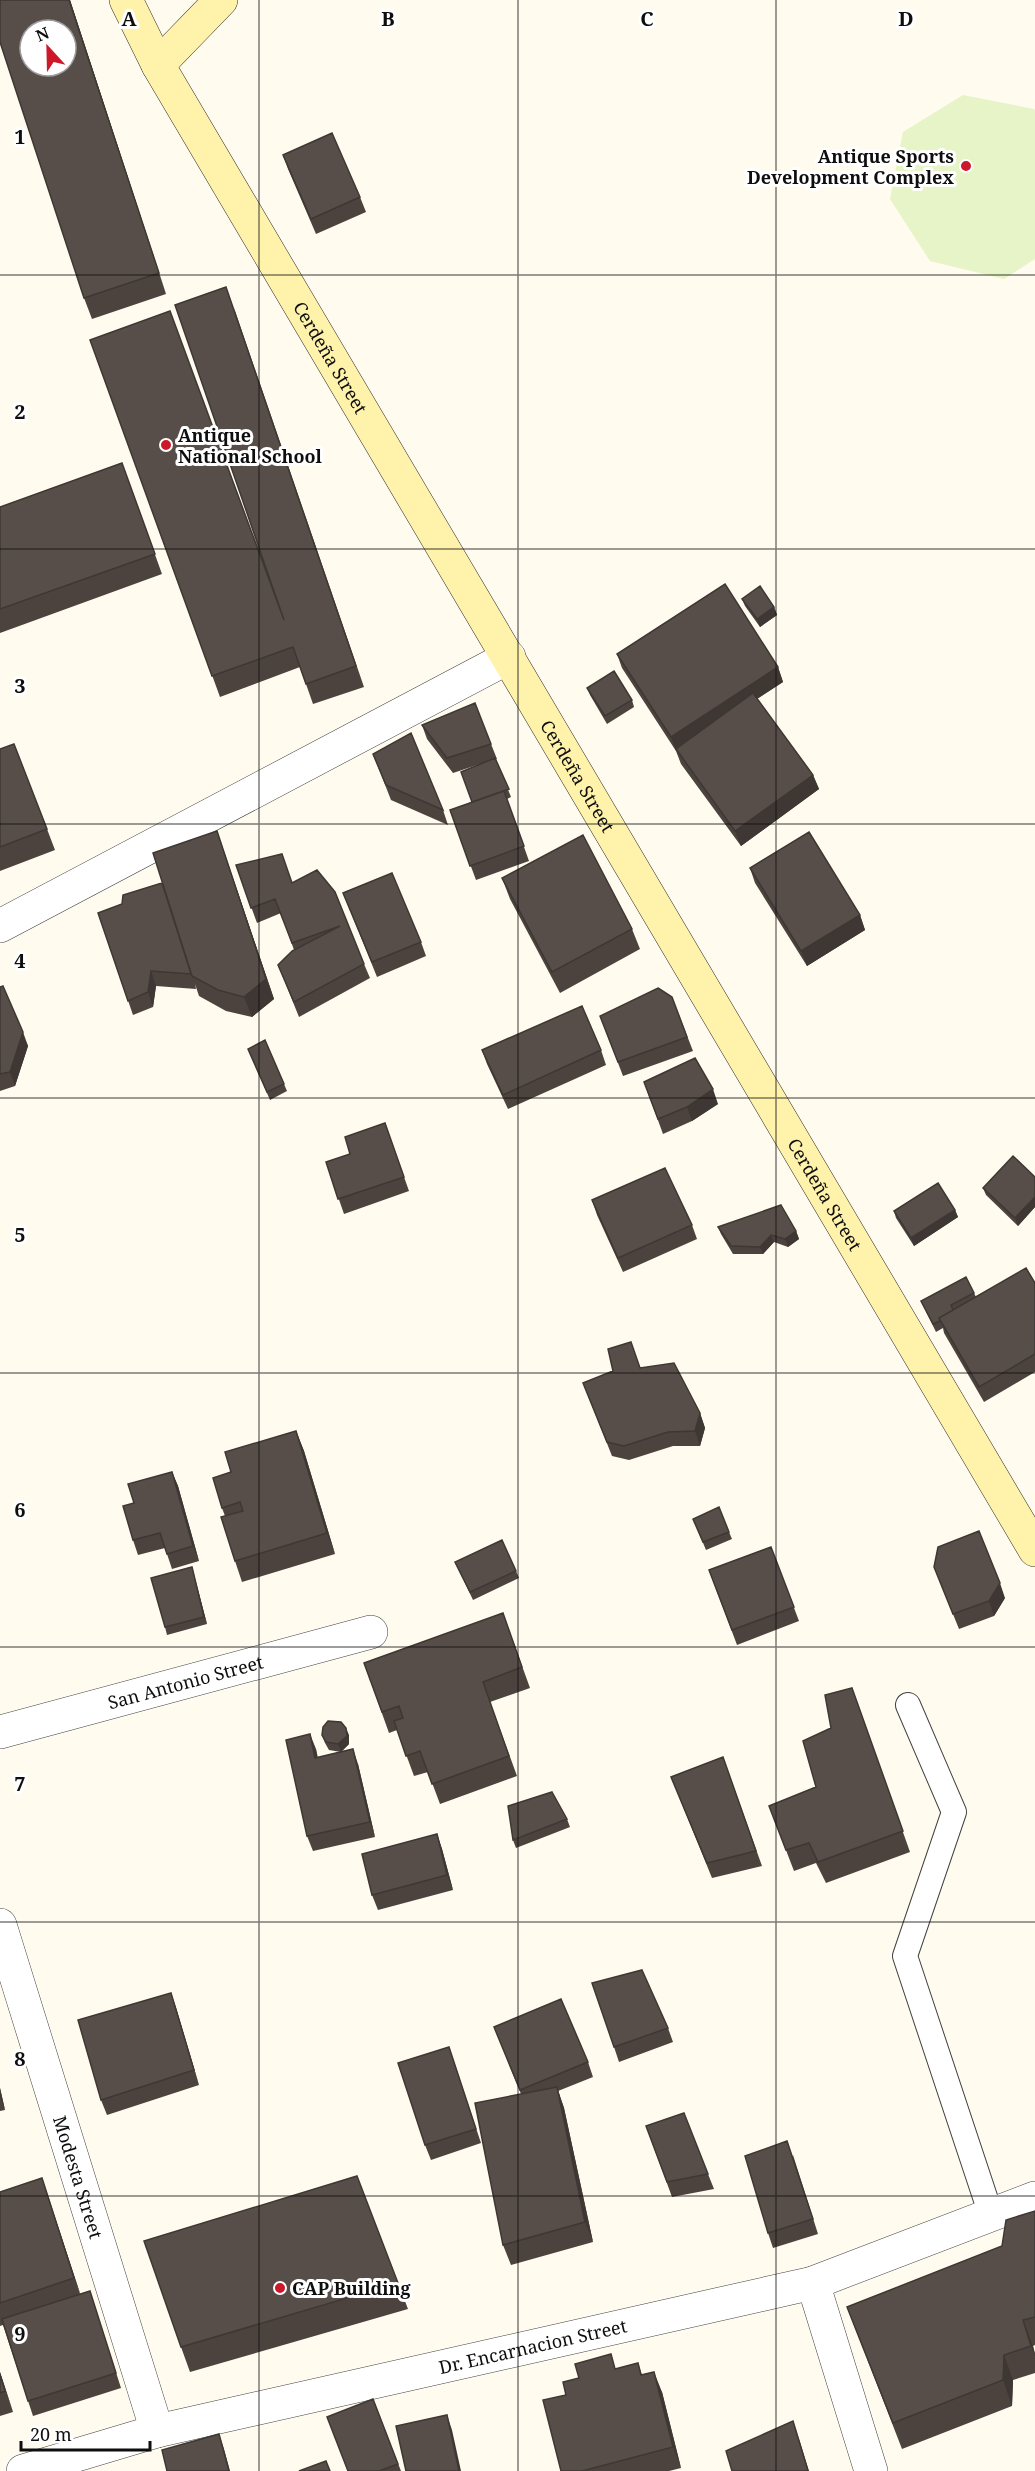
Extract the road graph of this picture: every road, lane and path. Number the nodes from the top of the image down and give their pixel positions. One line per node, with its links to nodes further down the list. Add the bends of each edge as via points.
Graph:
1 (126, 0): 3 (main road, Cerdeña Street)
2 (221, 0): 3 (main road)
3 (158, 65): 4 (main road, Cerdeña Street)
4 (509, 657): 5 (street); 6 (main road, Cerdeña Street)
5 (0, 926)
6 (1035, 1550)
7 (371, 1632): 9 (street, San Antonio Street)
8 (908, 1705): 12 (lane, via 954,1812 905,1956)
9 (0, 1732)
10 (0, 1924): 14 (street, Modesta Street)
11 (1035, 2198): 12 (street, Dr. Encarnacion Street)
12 (991, 2215): 13 (street, Dr. Encarnacion Street)
13 (813, 2283): 14 (street, Dr. Encarnacion Street); 16 (street)
14 (157, 2431): 15 (street, Dr. Encarnacion Street)
15 (23, 2471)
16 (871, 2471)

